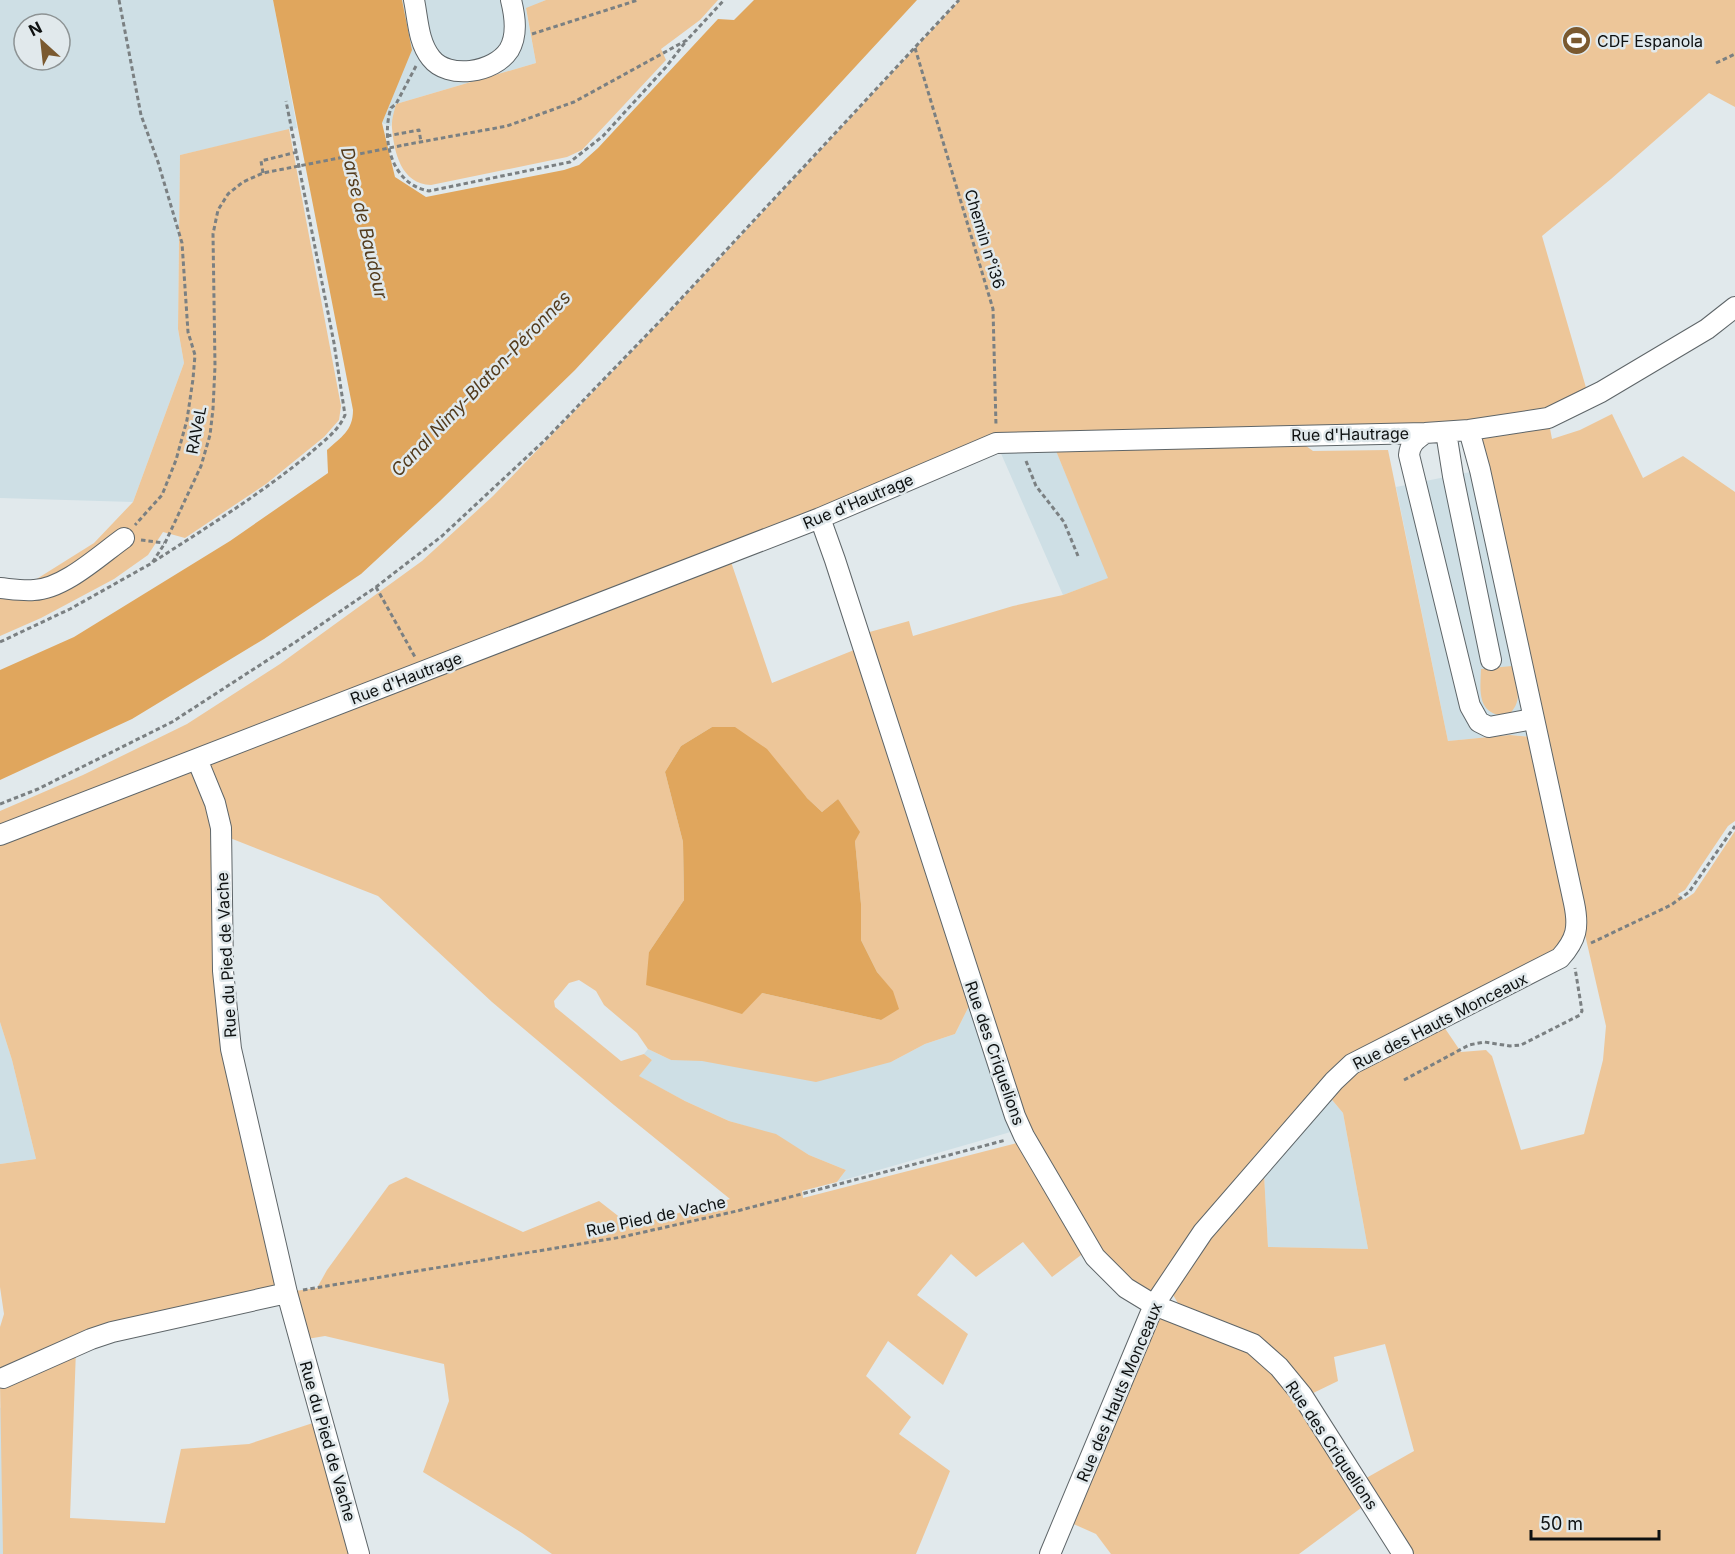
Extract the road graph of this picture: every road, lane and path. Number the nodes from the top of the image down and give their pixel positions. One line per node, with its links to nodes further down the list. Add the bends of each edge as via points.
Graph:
1 (118, 0): 27 (path, via 141,115 182,243 188,332 195,355 187,420 176,459 162,495)
2 (414, 0): 9 (street)
3 (511, 0): 7 (street)
4 (638, 0): 7 (path)
5 (724, 0): 8 (path)
6 (959, 0): 10 (path)
7 (513, 40): 9 (street, via 497,61 464,71 436,64)
8 (687, 40): 14 (path, via 603,136 570,162 429,191 400,176); 15 (path, RAVeL, via 574,102 507,126)
9 (422, 41): 14 (path, via 414,73 391,108)
10 (915, 48): 24 (path, Chemin n°i36, via 993,309); 31 (path, via 544,441 442,536)
11 (1735, 54): 12 (path)
12 (1716, 63)
13 (286, 101): 16 (path)
14 (387, 136): 15 (path, via 419,130)
15 (421, 142): 17 (path, RAVeL, bridge)
16 (297, 152): 17 (path, via 261,161); 30 (path, via 345,415 330,436 271,485)
17 (263, 173): 28 (path, RAVeL, via 228,194 216,219 210,435 201,466)
18 (1734, 312): 19 (street, Rue d'Hautrage, via 1601,392 1548,418)
19 (1469, 430): 20 (street, Rue d'Hautrage); 36 (street)
20 (1446, 432): 21 (street, Rue d'Hautrage); 35 (street)
21 (1425, 433): 22 (street, Rue d'Hautrage); 25 (street, via 1412,443)
22 (1303, 435): 23 (street, Rue d'Hautrage); 25 (street, via 1324,448 1399,446)
23 (1018, 441): 24 (street, Rue d'Hautrage); 29 (path, via 1036,486 1064,522)
24 (996, 443): 26 (street, Rue d'Hautrage)
25 (1409, 455): 36 (street, via 1470,706 1479,722 1489,727)
26 (820, 518): 37 (street, Rue d'Hautrage); 43 (street, Rue des Criquelions)
27 (124, 538): 28 (path); 32 (street, via 53,585 34,590)
28 (165, 543): 30 (path, RAVeL)
29 (1078, 556)
30 (152, 563): 33 (path, RAVeL, via 70,609)
31 (376, 587): 34 (path); 38 (path, via 172,722)
32 (0, 588)
33 (0, 642)
34 (415, 657)
35 (1491, 660)
36 (1533, 719): 41 (street, via 1577,917)
37 (197, 759): 40 (street, Rue d'Hautrage); 44 (street, Rue du Pied de Vache, via 221,828 224,971 231,1049)
38 (0, 804)
39 (1735, 826): 41 (path, via 1689,892 1671,905 1589,944)
40 (0, 836)
41 (1570, 946): 42 (path, via 1580,1015 1521,1045 1469,1045); 45 (street, Rue des Hauts Monceaux, via 1560,958 1353,1064 1334,1080 1203,1232)
42 (1404, 1080)
43 (1024, 1136): 44 (path, Rue Pied de Vache, via 622,1237); 45 (street, Rue des Criquelions, via 1095,1257 1126,1288)
44 (287, 1293): 46 (street, via 91,1338); 47 (street, Rue du Pied de Vache)
45 (1154, 1305): 48 (street, Rue des Hauts Monceaux); 49 (street, Rue des Criquelions, via 1253,1344 1279,1367 1313,1412)
46 (3, 1378)
47 (359, 1554)
48 (1050, 1554)
49 (1403, 1554)

